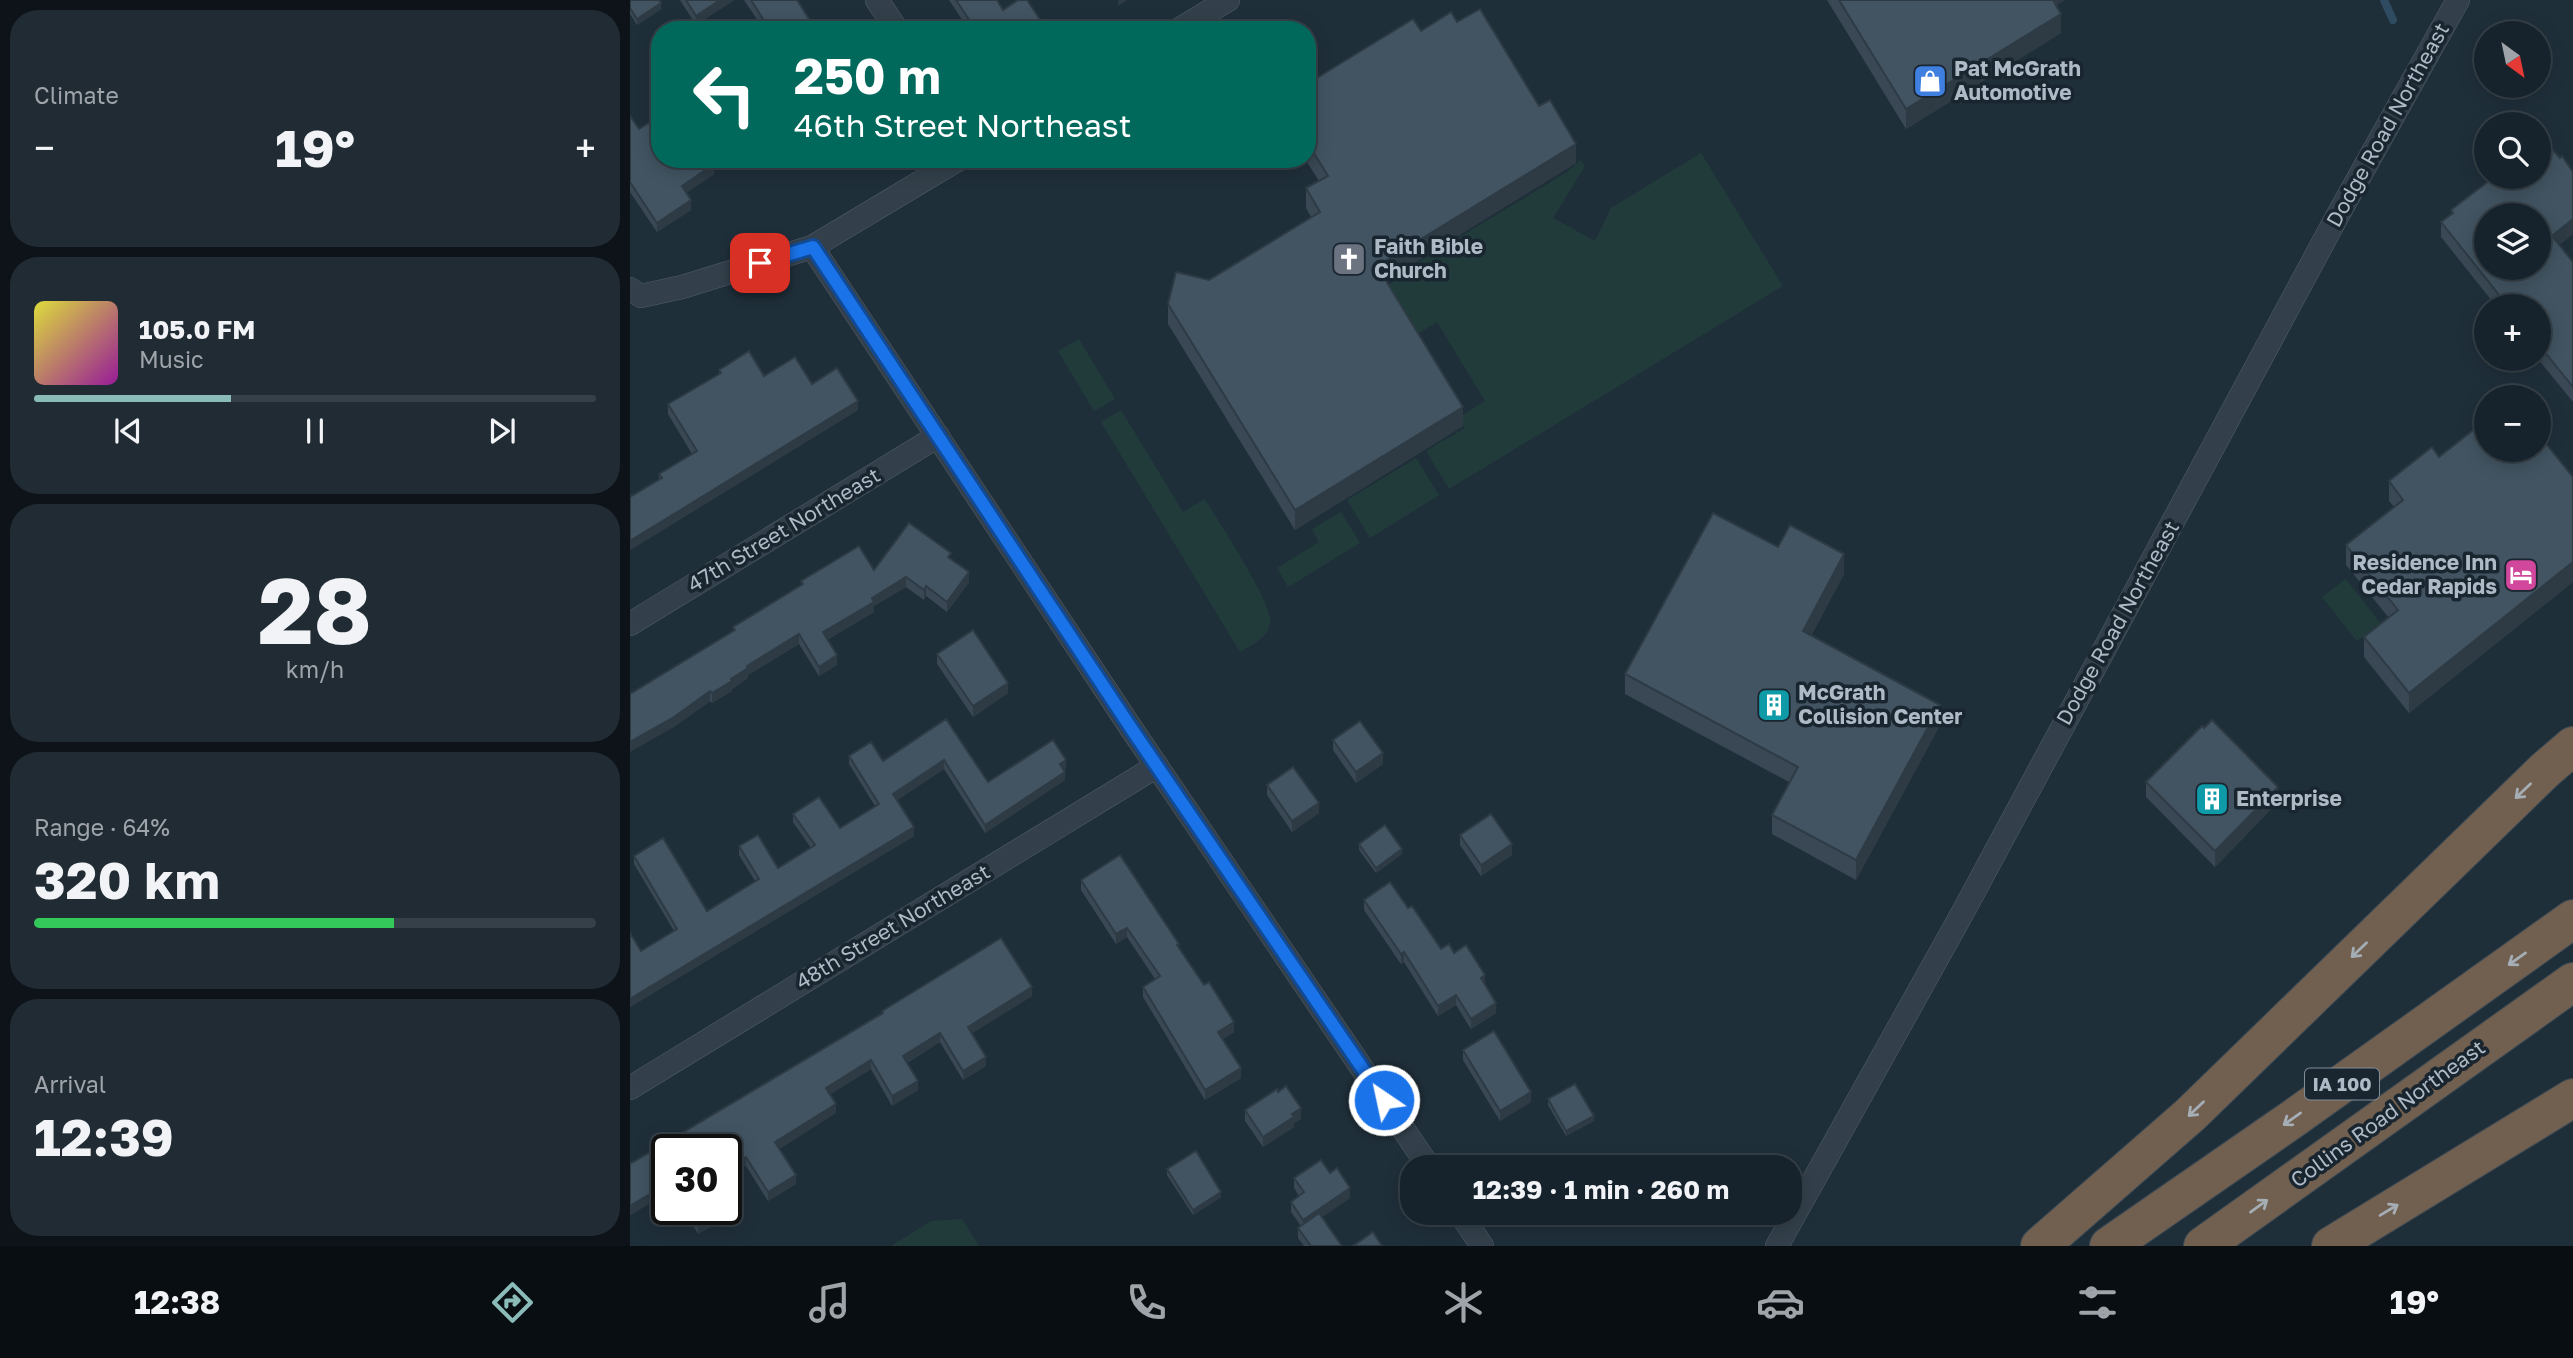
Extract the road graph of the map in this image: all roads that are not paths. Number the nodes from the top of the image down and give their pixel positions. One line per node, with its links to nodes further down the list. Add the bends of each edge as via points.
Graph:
1 (877, 0): 4 (street)
2 (1228, 0): 5 (street)
3 (2458, 0): 20 (street, Dodge Road Northeast)
4 (891, 21)
5 (1193, 21)
6 (944, 168): 7 (street)
7 (813, 247): 8 (street, via 682,287 641,296); 9 (street)
8 (630, 289)
9 (938, 436): 10 (street, 47th Street Northeast); 12 (street)
10 (630, 624)
11 (2573, 746): 21 (highway, one-way to 21, via 2190,1115)
12 (1157, 766): 15 (street, 48th Street Northeast); 17 (street)
13 (2573, 919): 22 (highway, IA 100, one-way to 22)
14 (2573, 982): 23 (highway, Collins Road Northeast / IA 100, one-way to 14)
15 (630, 1088)
16 (2573, 1098): 24 (highway, one-way to 16)
17 (1421, 1155)
18 (1468, 1225): 19 (street)
19 (1482, 1246)
20 (1777, 1246)
21 (2039, 1246)
22 (2109, 1246)
23 (2203, 1246)
24 (2331, 1246)

